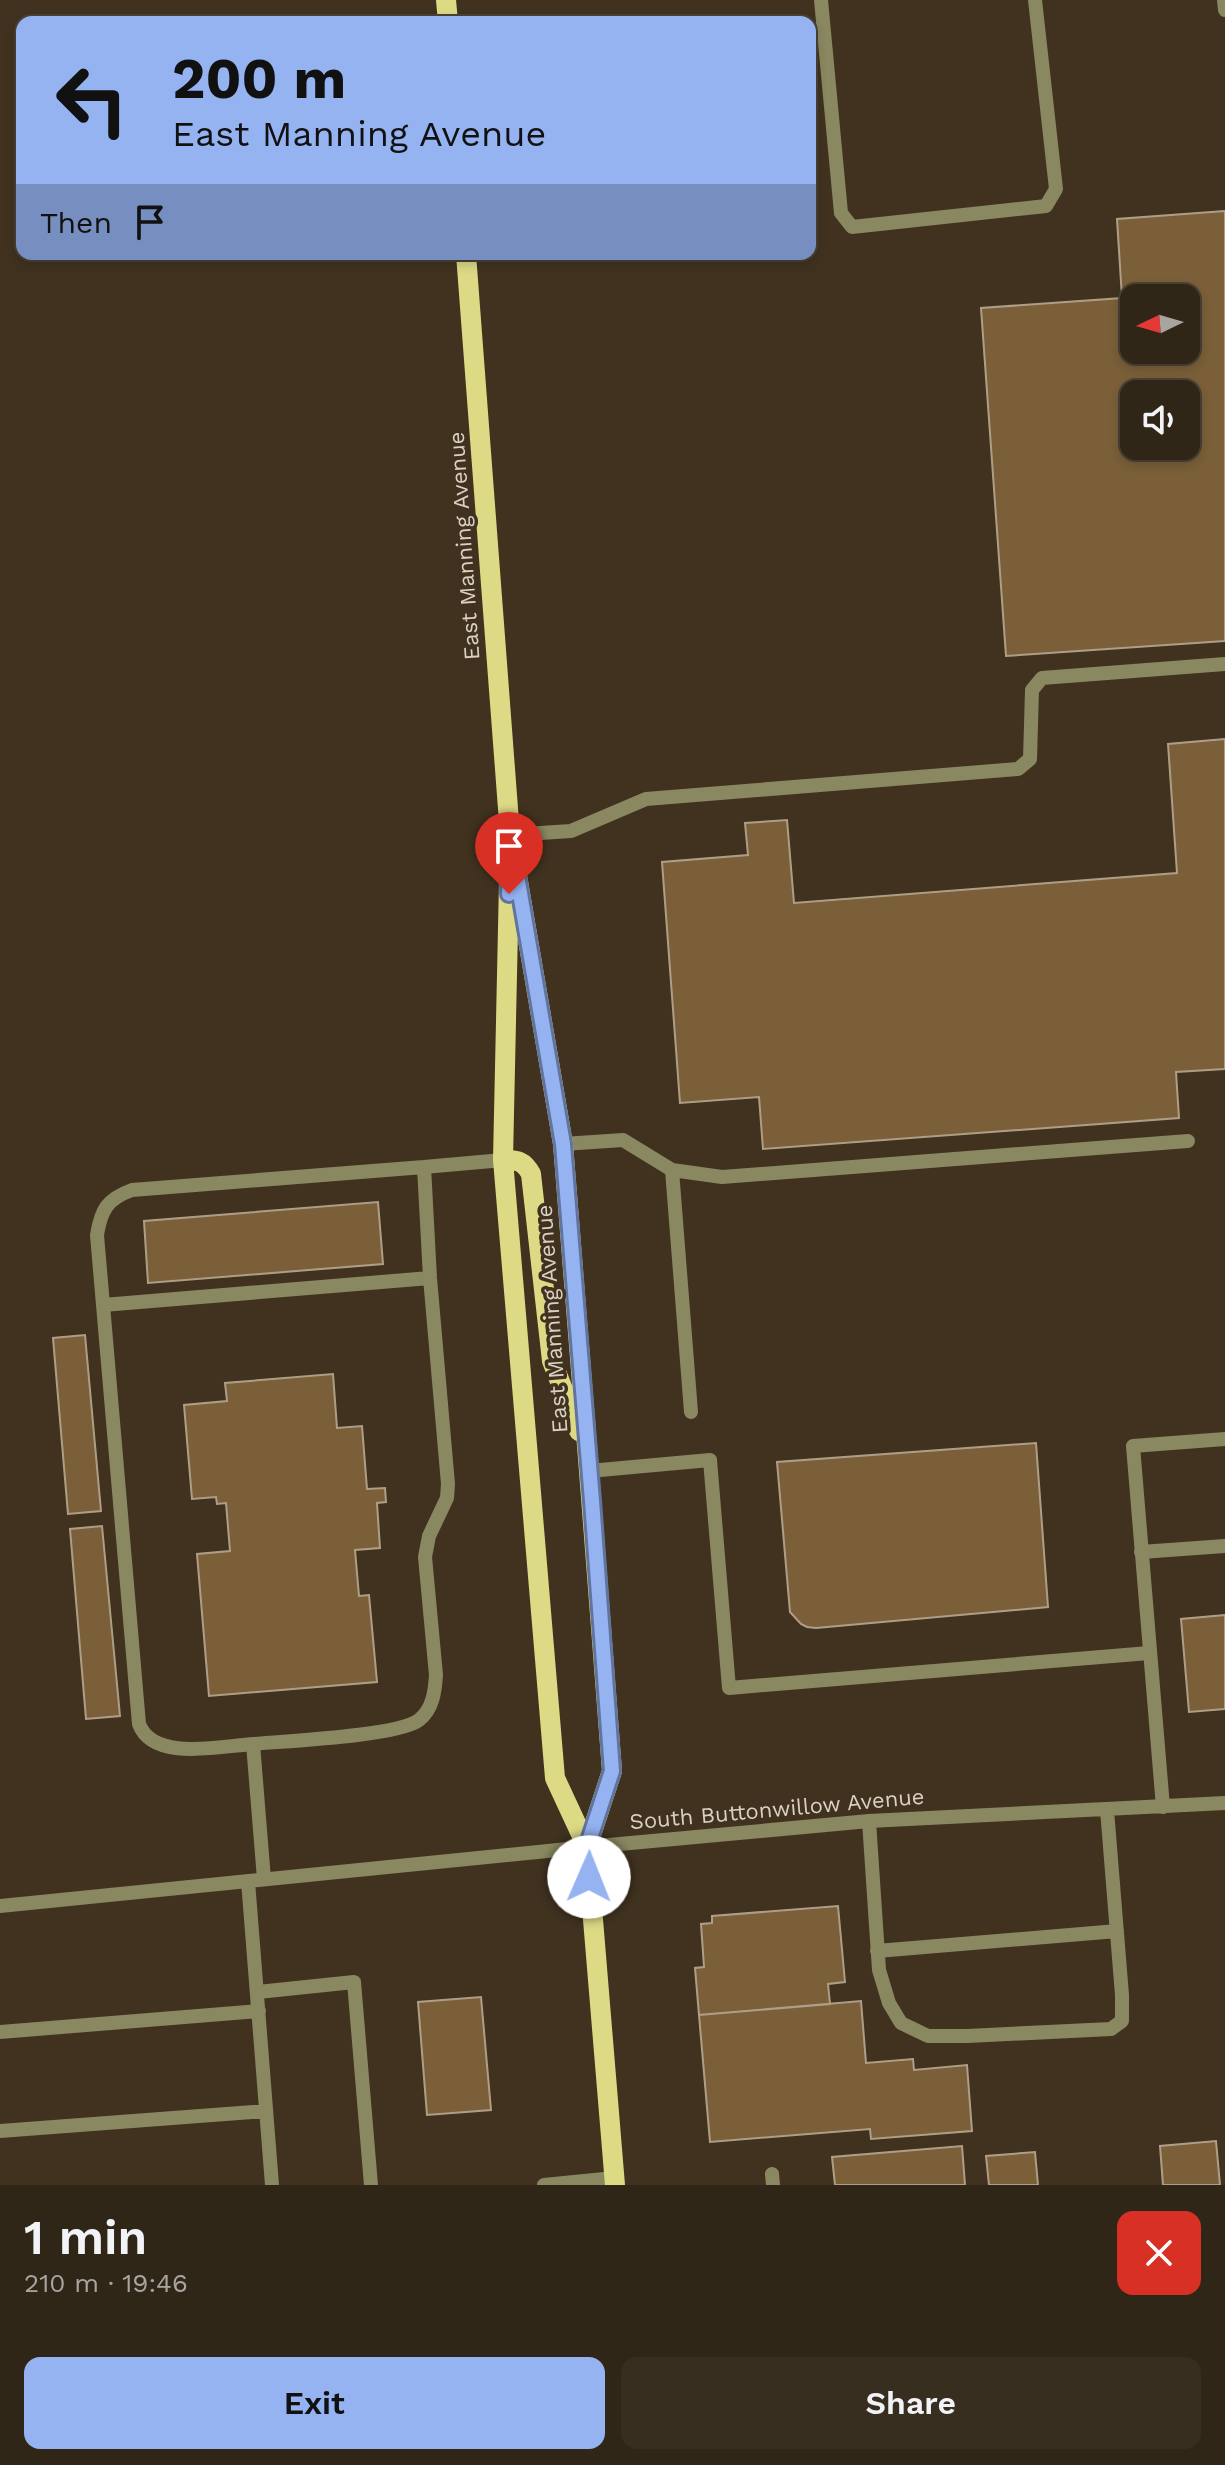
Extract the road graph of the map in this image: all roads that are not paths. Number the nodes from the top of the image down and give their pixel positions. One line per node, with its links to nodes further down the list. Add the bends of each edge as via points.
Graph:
1 (821, 0): 2 (street, via 841,213 852,227 1046,206 1056,189)
2 (1035, 0)
3 (1224, 0): 4 (street)
4 (1225, 10)
5 (466, 260): 7 (main road, East Manning Avenue)
6 (1225, 664): 7 (street, via 1042,678 1032,690 1030,759 1018,769 646,799 571,831)
7 (510, 835): 9 (main road, East Manning Avenue); 10 (main road, East Manning Avenue)
8 (1188, 1141): 12 (street, via 722,1177)
9 (563, 1144): 12 (street, via 623,1140); 17 (main road, East Manning Avenue)
10 (503, 1160): 11 (street); 17 (main road, via 526,1164 531,1174 552,1361); 27 (main road, East Manning Avenue, via 555,1778)
11 (424, 1167): 13 (street); 14 (street, via 117,1195 106,1206 97,1235)
12 (672, 1170): 15 (street)
13 (430, 1278): 14 (street); 22 (street, via 448,1484 426,1546 436,1675 431,1703 417,1722 394,1730)
14 (103, 1305): 22 (street, via 139,1724 150,1740 172,1748)
15 (691, 1412)
16 (1225, 1439): 20 (street, via 1133,1446)
17 (587, 1449): 18 (main road, East Manning Avenue)
18 (589, 1471): 21 (street, via 710,1460 729,1688); 27 (main road, East Manning Avenue, via 612,1771)
19 (1225, 1546): 20 (street)
20 (1141, 1552): 21 (street)
21 (1149, 1653): 24 (street)
22 (253, 1744): 28 (street)
23 (1225, 1803): 24 (street, South Buttonwillow Avenue)
24 (1163, 1807): 25 (street, South Buttonwillow Avenue)
25 (1107, 1810): 26 (street, South Buttonwillow Avenue); 31 (street)
26 (869, 1821): 27 (street, South Buttonwillow Avenue); 32 (street)
27 (587, 1847): 28 (street, South Buttonwillow Avenue); 38 (main road, East Manning Avenue)
28 (264, 1879): 29 (street, South Buttonwillow Avenue)
29 (248, 1881): 30 (street, South Buttonwillow Avenue); 33 (street)
30 (0, 1906)
31 (1117, 1931): 32 (street); 32 (street, via 1122,2021 1111,2029 928,2036 901,2023 889,2003)
32 (877, 1951)
33 (258, 1992): 34 (street); 40 (street, via 354,1982)
34 (259, 2011): 35 (street); 36 (street)
35 (0, 2032)
36 (266, 2111): 37 (street); 39 (street)
37 (0, 2131)
38 (614, 2182): 41 (street)
39 (272, 2185)
40 (371, 2185)
41 (544, 2185)

